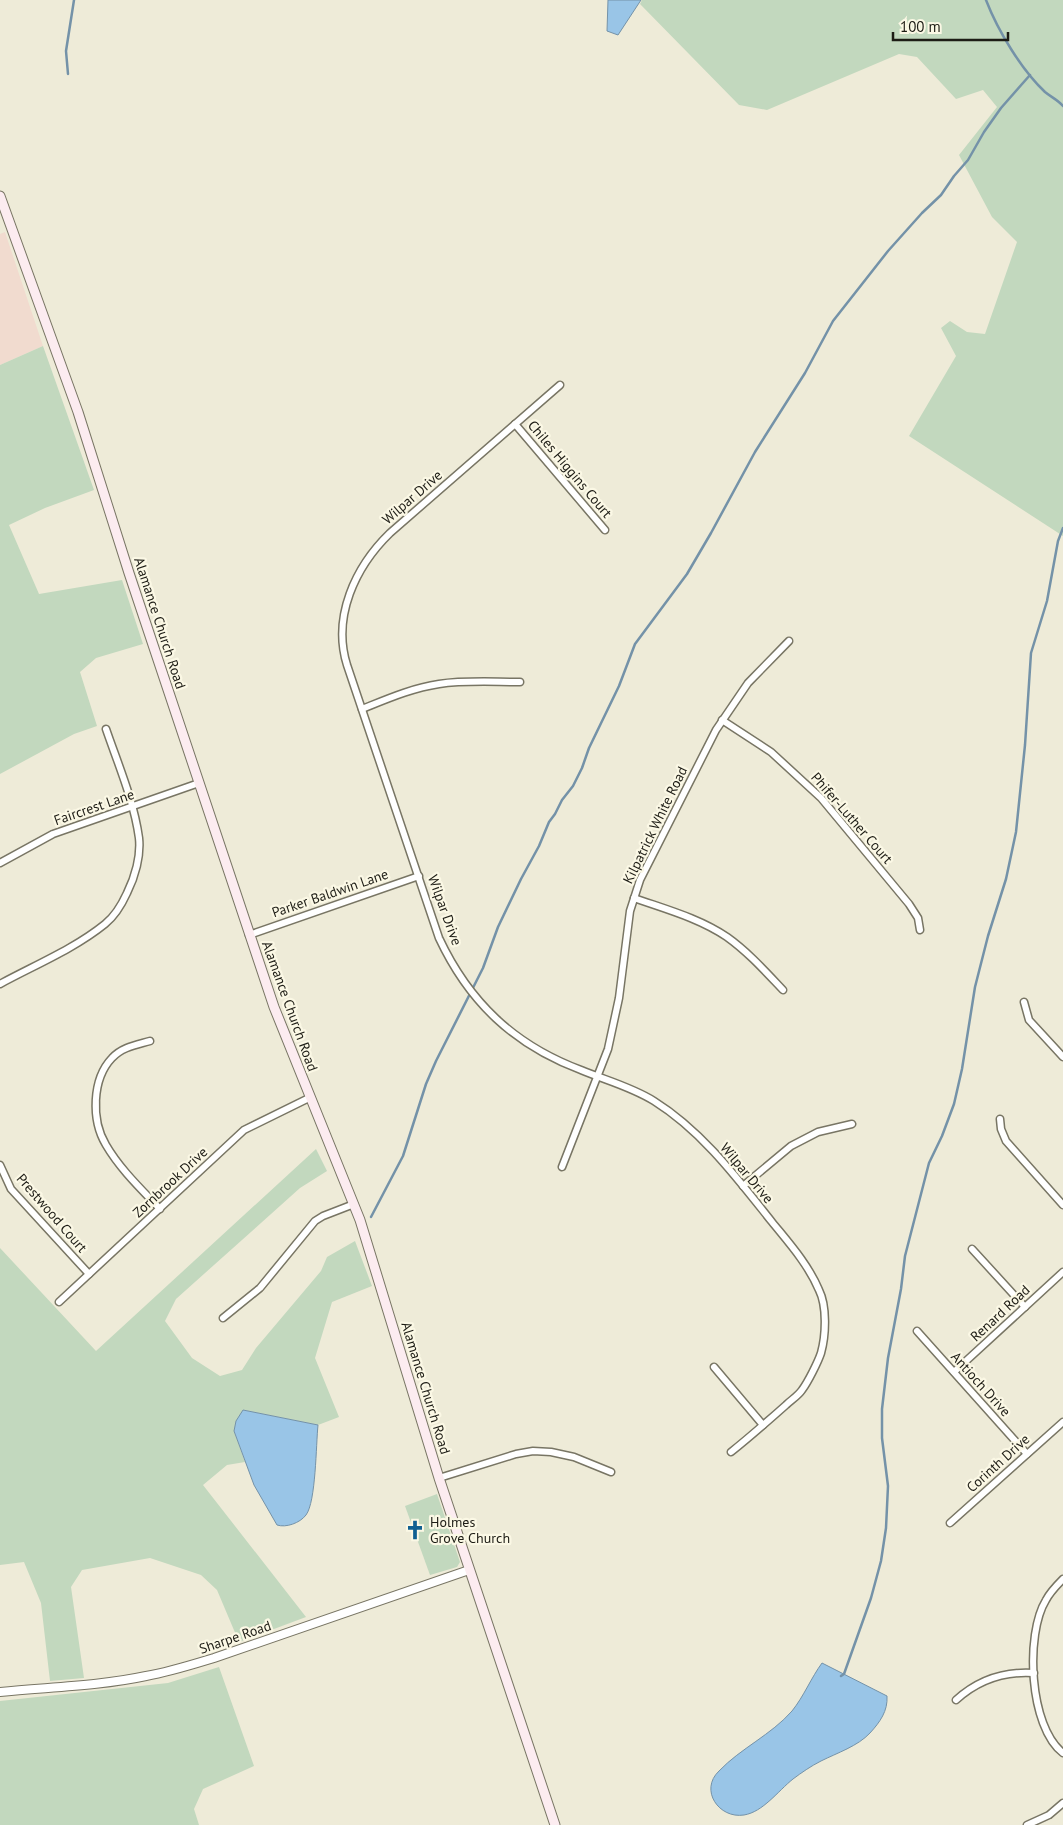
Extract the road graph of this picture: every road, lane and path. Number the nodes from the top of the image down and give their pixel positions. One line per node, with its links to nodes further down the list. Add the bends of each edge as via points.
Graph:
1 (0, 196): 10 (main road, Alamance Church Road, via 78,412)
2 (560, 385): 3 (street, Wilpar Drive)
3 (515, 424): 4 (street, Chiles Higgins Court); 7 (street, Wilpar Drive, via 390,533 360,570 347,604 343,634 346,660)
4 (605, 530)
5 (789, 641): 8 (street, Kilpatrick White Road, via 748,683)
6 (520, 682): 7 (street, via 438,684 409,690)
7 (362, 709): 13 (street, Wilpar Drive)
8 (722, 720): 14 (street, Kilpatrick White Road, via 667,824); 15 (street, Phifer-Luther Court, via 771,752 822,798 909,904 918,918)
9 (106, 729): 11 (street)
10 (199, 783): 11 (street, Faircrest Lane); 16 (main road, Alamance Church Road)
11 (132, 807): 12 (street, Faircrest Lane, via 52,834); 17 (street, via 139,839 137,863 132,883 116,913 85,938)
12 (0, 863)
13 (419, 876): 16 (street, Parker Baldwin Lane); 22 (street, Wilpar Drive, via 439,938 461,979 480,1004 502,1026 528,1044)
14 (634, 898): 18 (street, via 691,918 725,936 743,949); 22 (street, Kilpatrick White Road, via 614,1024)
15 (920, 930)
16 (249, 935): 23 (main road, Alamance Church Road)
17 (0, 984)
18 (783, 990)
19 (1024, 1002): 21 (street, via 1029,1020)
20 (150, 1041): 31 (street, via 128,1047 113,1057 103,1071 97,1090 97,1110 105,1144 126,1174)
21 (1063, 1057)
22 (598, 1076): 27 (street, Kilpatrick White Road); 28 (street, Wilpar Drive, via 652,1100 676,1116 698,1135)
23 (309, 1098): 29 (main road, Alamance Church Road); 31 (street, Zornbrook Drive, via 244,1130)
24 (1000, 1119): 30 (street, via 1006,1141)
25 (852, 1124): 28 (street, via 818,1132 791,1146)
26 (0, 1165): 34 (street, Prestwood Court, via 11,1189)
27 (562, 1167)
28 (743, 1186): 42 (street, Wilpar Drive, via 805,1264 820,1291 825,1321 820,1353 803,1390)
29 (354, 1204): 37 (street, via 315,1222 260,1288); 46 (main road, Alamance Church Road)
30 (1063, 1205)
31 (160, 1209): 34 (street, Zornbrook Drive)
32 (972, 1249): 36 (street)
33 (1063, 1272): 36 (street, Renard Road)
34 (89, 1274): 35 (street, Zornbrook Drive)
35 (59, 1302)
36 (1025, 1307): 40 (street, Renard Road)
37 (223, 1318)
38 (917, 1331): 40 (street, Antioch Drive)
39 (714, 1368): 42 (street)
40 (954, 1372): 44 (street, Antioch Drive)
41 (1063, 1422): 44 (street, Corinth Drive)
42 (763, 1425): 43 (street, Wilpar Drive)
43 (731, 1452)
44 (1027, 1454): 47 (street, Corinth Drive)
45 (611, 1472): 46 (street, via 574,1457 533,1451)
46 (439, 1478): 48 (main road, Alamance Church Road)
47 (950, 1523)
48 (469, 1570): 51 (street, Sharpe Road, via 172,1671); 55 (main road, Alamance Church Road)
49 (1063, 1579): 50 (street, via 1046,1600 1038,1620 1033,1646)
50 (1034, 1673): 52 (street, via 995,1676 964,1692); 53 (street, via 1039,1712 1048,1734)
51 (0, 1692)
52 (956, 1700)
53 (1063, 1753)
54 (1063, 1802): 56 (street, via 1049,1814)
55 (555, 1825)
56 (1027, 1825)

